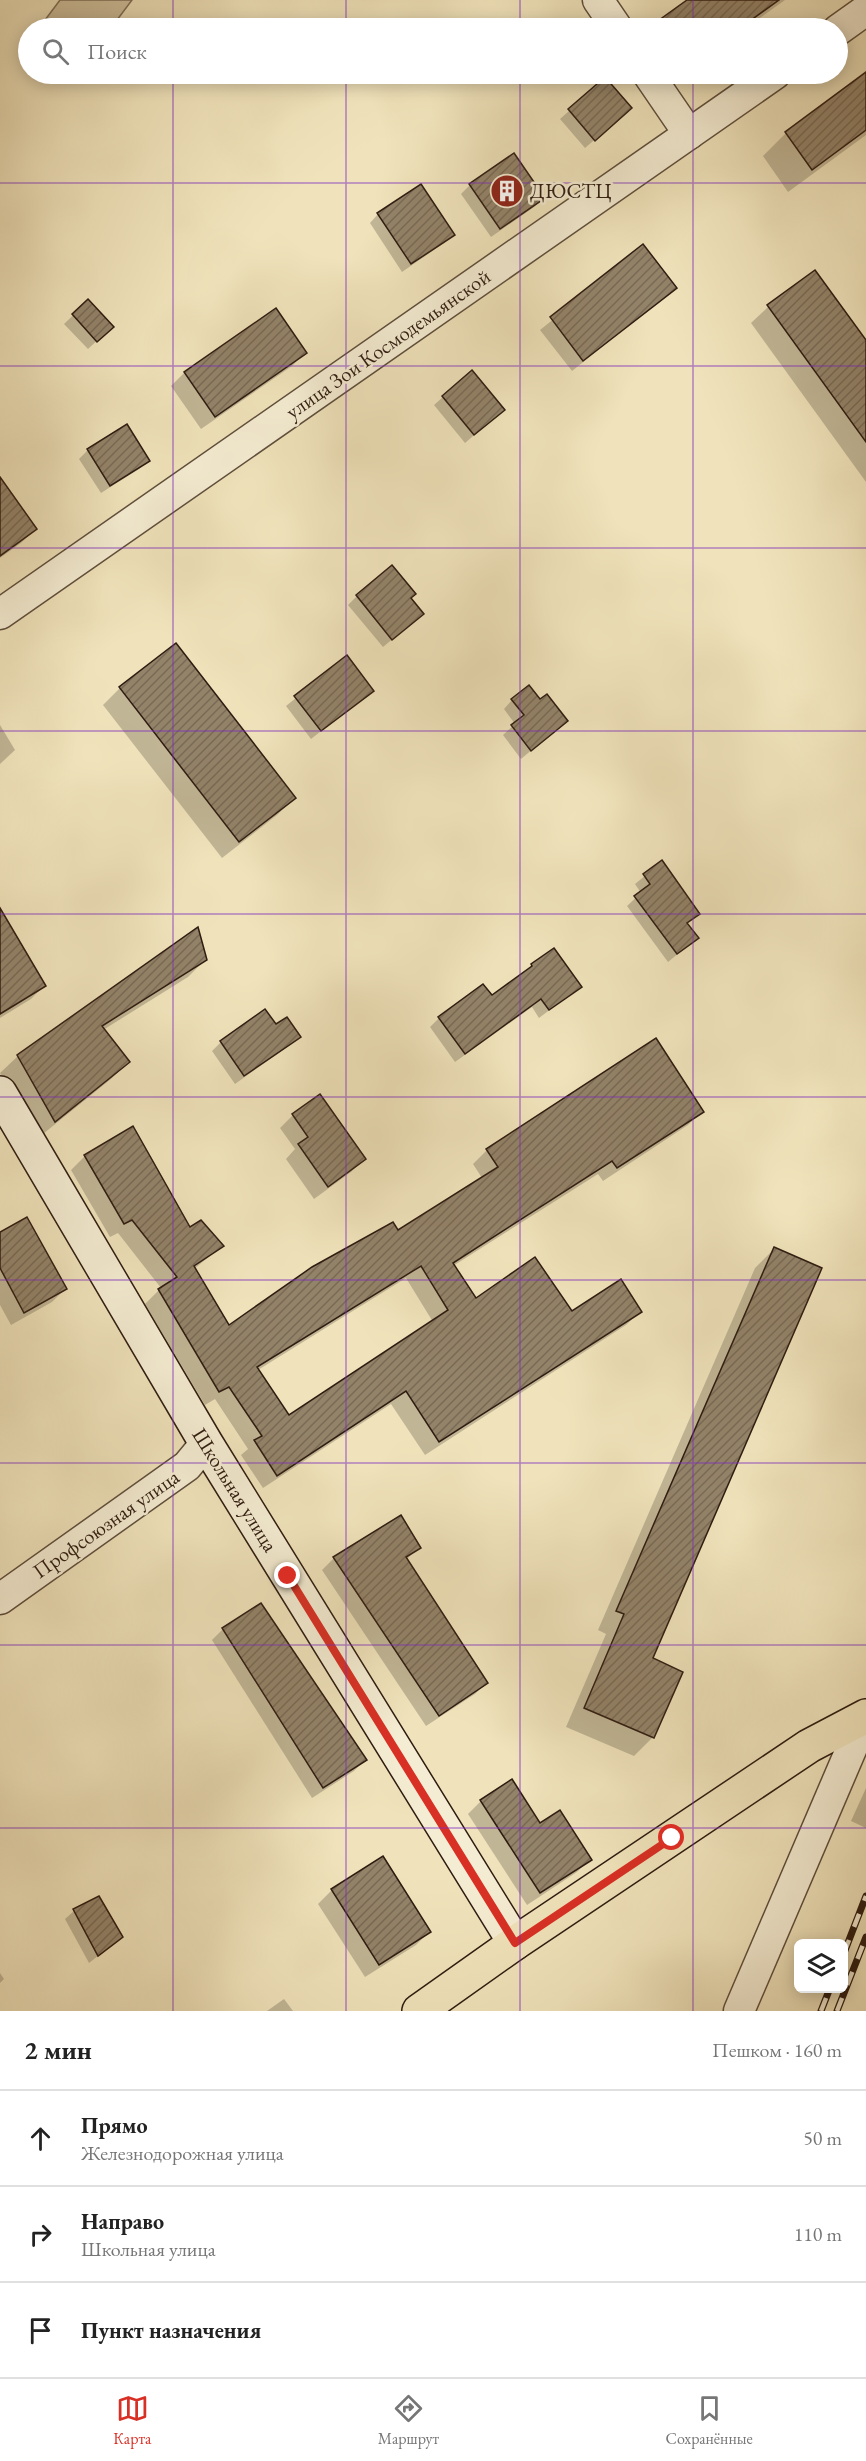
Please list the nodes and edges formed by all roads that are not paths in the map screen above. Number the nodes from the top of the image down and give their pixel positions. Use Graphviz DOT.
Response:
graph roads {
  1 [pos="598,0"];
  2 [pos="866,10"];
  3 [pos="610,18"];
  4 [pos="848,22"];
  5 [pos="655,84"];
  6 [pos="761,84"];
  7 [pos="688,134"];
  8 [pos="0,614"];
  9 [pos="0,1094"];
  10 [pos="206,1443"];
  11 [pos="0,1599"];
  12 [pos="865,1716"];
  13 [pos="515,1943"];
  14 [pos="419,2011"];
  15 [pos="739,2011"];
  1 -- 3 [label="street"];
  2 -- 4 [label="street"];
  5 -- 7 [label="street"];
  6 -- 7 [label="street, улица Зои Космодемьянской"];
  7 -- 8 [label="street, улица Зои Космодемьянской"];
  9 -- 10 [label="main road, Школьная улица"];
  10 -- 11 [label="street, Профсоюзная улица"];
  10 -- 13 [label="main road, Школьная улица"];
  12 -- 13 [label="main road"];
  12 -- 15 [label="street"];
  13 -- 14 [label="main road"];
}
